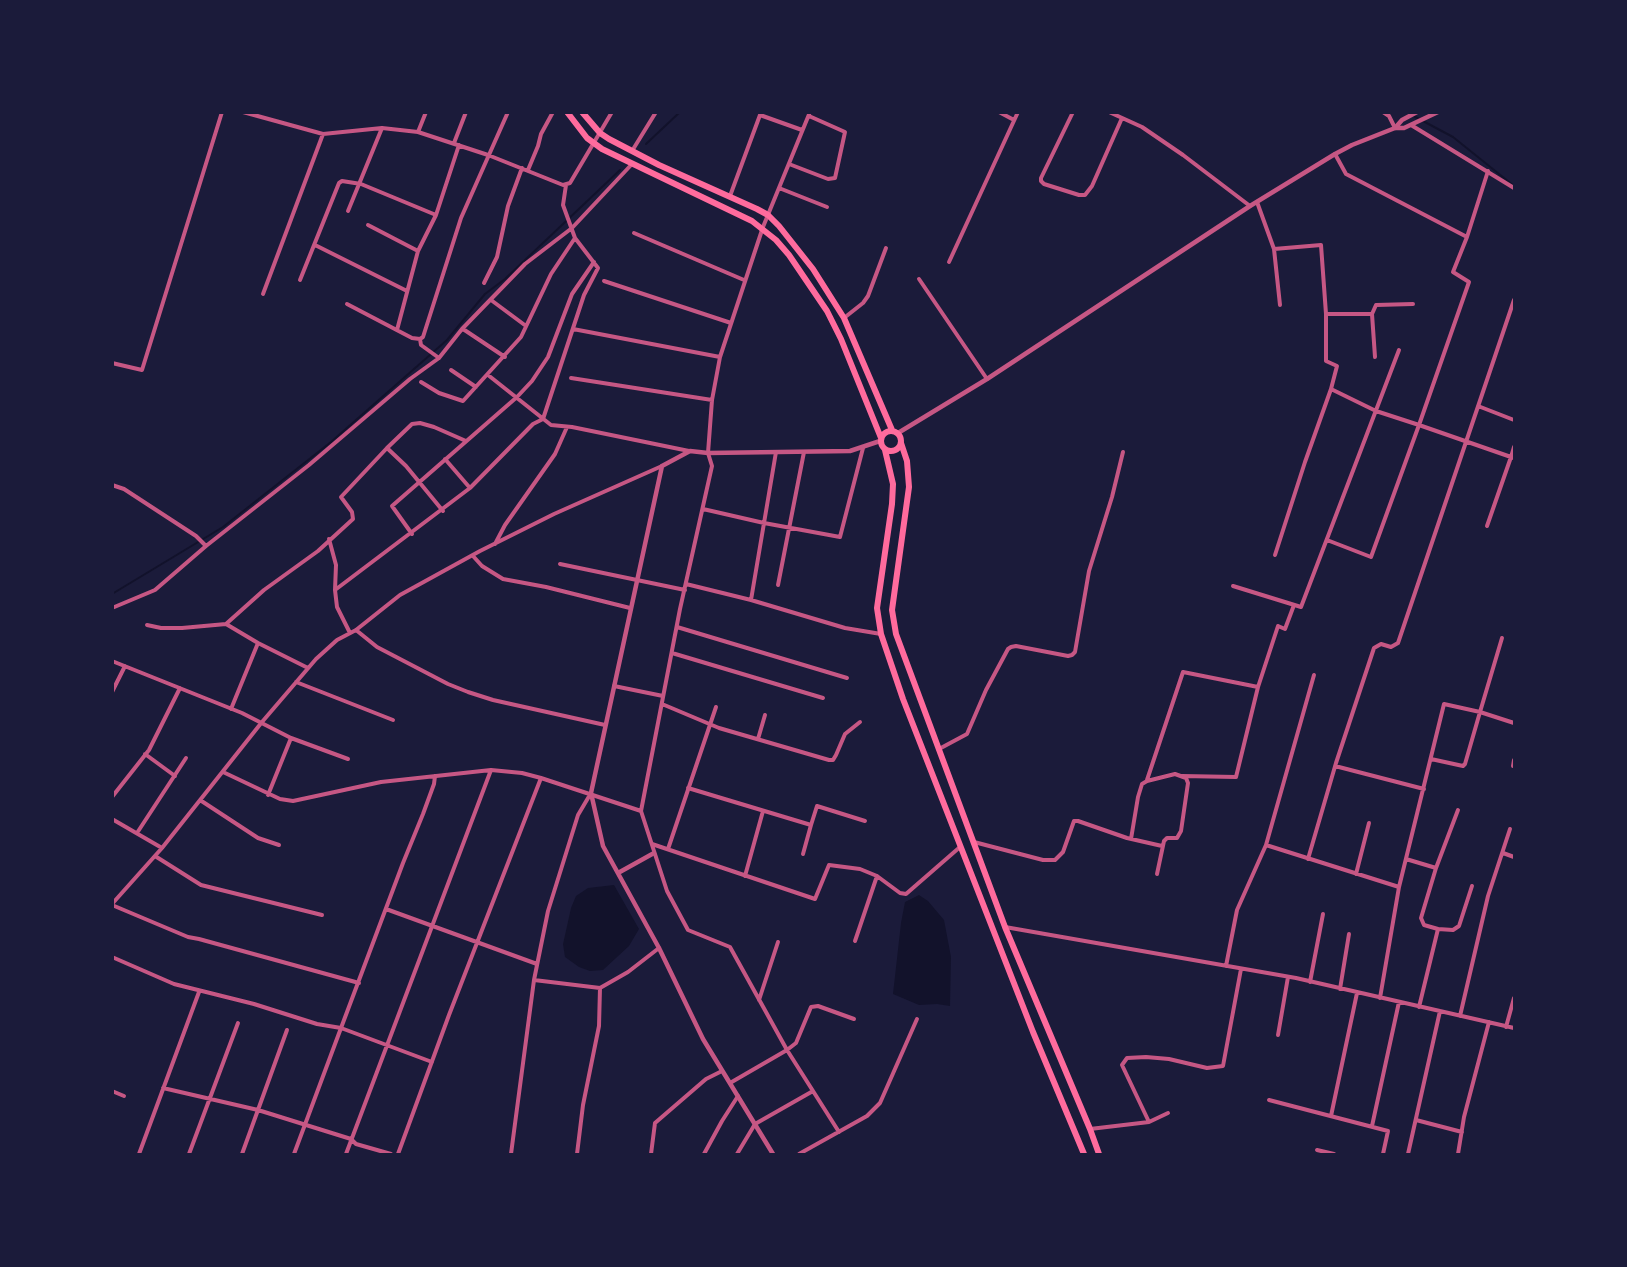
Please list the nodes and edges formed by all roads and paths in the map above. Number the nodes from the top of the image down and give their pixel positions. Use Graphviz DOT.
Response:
graph roads {
  1 [pos="222,112"];
  2 [pos="243,112"];
  3 [pos="426,112"];
  4 [pos="466,112"];
  5 [pos="508,112"];
  6 [pos="553,112"];
  7 [pos="567,112"];
  8 [pos="582,112"];
  9 [pos="612,112"];
  10 [pos="656,112"];
  11 [pos="755,112"];
  12 [pos="999,112"];
  13 [pos="1018,112"];
  14 [pos="1072,112"];
  15 [pos="1109,112"];
  16 [pos="1383,112"];
  17 [pos="1417,112"];
  18 [pos="1438,112"];
  19 [pos="809,114"];
  20 [pos="760,115"];
  21 [pos="1122,118"];
  22 [pos="1014,120"];
  23 [pos="1411,125"];
  24 [pos="382,128"];
  25 [pos="1395,128"];
  26 [pos="802,130"];
  27 [pos="418,132"];
  28 [pos="600,133"];
  29 [pos="323,134"];
  30 [pos="454,143"];
  31 [pos="594,144"];
  32 [pos="459,145"];
  33 [pos="631,151"];
  34 [pos="1335,154"];
  35 [pos="488,155"];
  36 [pos="632,164"];
  37 [pos="789,164"];
  38 [pos="522,168"];
  39 [pos="528,170"];
  40 [pos="1488,171"];
  41 [pos="361,184"];
  42 [pos="567,185"];
  43 [pos="779,188"];
  44 [pos="1515,188"];
  45 [pos="730,196"];
  46 [pos="1257,202"];
  47 [pos="1250,206"];
  48 [pos="827,207"];
  49 [pos="348,212"];
  50 [pos="436,215"];
  51 [pos="768,215"];
  52 [pos="368,225"];
  53 [pos="571,225"];
  54 [pos="763,227"];
  55 [pos="634,233"];
  56 [pos="1467,237"];
  57 [pos="575,238"];
  58 [pos="315,245"];
  59 [pos="886,248"];
  60 [pos="1274,249"];
  61 [pos="418,251"];
  62 [pos="594,262"];
  63 [pos="949,262"];
  64 [pos="919,279"];
  65 [pos="300,280"];
  66 [pos="744,280"];
  67 [pos="604,281"];
  68 [pos="484,283"];
  69 [pos="407,291"];
  70 [pos="263,294"];
  71 [pos="491,300"];
  72 [pos="1515,300"];
  73 [pos="347,304"];
  74 [pos="1413,304"];
  75 [pos="1280,305"];
  76 [pos="1326,314"];
  77 [pos="1372,314"];
  78 [pos="844,318"];
  79 [pos="731,323"];
  80 [pos="526,326"];
  81 [pos="462,329"];
  82 [pos="573,329"];
  83 [pos="397,330"];
  84 [pos="420,339"];
  85 [pos="1399,350"];
  86 [pos="505,357"];
  87 [pos="720,357"];
  88 [pos="1375,357"];
  89 [pos="439,358"];
  90 [pos="112,363"];
  91 [pos="451,370"];
  92 [pos="488,375"];
  93 [pos="571,378"];
  94 [pos="987,379"];
  95 [pos="421,382"];
  96 [pos="476,387"];
  97 [pos="1331,390"];
  98 [pos="517,397"];
  99 [pos="712,400"];
  100 [pos="1478,406"];
  101 [pos="1376,411"];
  102 [pos="543,418"];
  103 [pos="1515,420"];
  104 [pos="1419,425"];
  105 [pos="567,427"];
  106 [pos="895,432"];
  107 [pos="880,439"];
  108 [pos="466,441"];
  109 [pos="1466,441"];
  110 [pos="901,443"];
  111 [pos="1515,447"];
  112 [pos="387,448"];
  113 [pos="863,448"];
  114 [pos="885,450"];
  115 [pos="690,451"];
  116 [pos="776,452"];
  117 [pos="804,452"];
  118 [pos="1123,452"];
  119 [pos="708,453"];
  120 [pos="1513,457"];
  121 [pos="445,459"];
  122 [pos="662,466"];
  123 [pos="418,483"];
  124 [pos="112,485"];
  125 [pos="470,488"];
  126 [pos="703,509"];
  127 [pos="443,511"];
  128 [pos="764,523"];
  129 [pos="1486,526"];
  130 [pos="789,528"];
  131 [pos="412,534"];
  132 [pos="329,539"];
  133 [pos="1327,540"];
  134 [pos="494,544"];
  135 [pos="206,546"];
  136 [pos="1275,555"];
  137 [pos="473,556"];
  138 [pos="560,564"];
  139 [pos="637,579"];
  140 [pos="686,584"];
  141 [pos="778,585"];
  142 [pos="1233,586"];
  143 [pos="335,590"];
  144 [pos="685,590"];
  145 [pos="751,600"];
  146 [pos="1294,604"];
  147 [pos="112,608"];
  148 [pos="630,608"];
  149 [pos="226,624"];
  150 [pos="147,625"];
  151 [pos="677,627"];
  152 [pos="356,630"];
  153 [pos="350,633"];
  154 [pos="880,633"];
  155 [pos="1502,638"];
  156 [pos="258,643"];
  157 [pos="672,653"];
  158 [pos="112,661"];
  159 [pos="125,666"];
  160 [pos="308,668"];
  161 [pos="1314,675"];
  162 [pos="846,678"];
  163 [pos="296,682"];
  164 [pos="614,686"];
  165 [pos="1258,687"];
  166 [pos="180,688"];
  167 [pos="112,692"];
  168 [pos="663,696"];
  169 [pos="823,698"];
  170 [pos="662,704"];
  171 [pos="716,708"];
  172 [pos="231,709"];
  173 [pos="1480,712"];
  174 [pos="765,715"];
  175 [pos="393,720"];
  176 [pos="262,722"];
  177 [pos="860,722"];
  178 [pos="1515,723"];
  179 [pos="710,724"];
  180 [pos="605,725"];
  181 [pos="291,738"];
  182 [pos="759,739"];
  183 [pos="939,749"];
  184 [pos="145,754"];
  185 [pos="186,758"];
  186 [pos="348,759"];
  187 [pos="1431,759"];
  188 [pos="1515,760"];
  189 [pos="1335,766"];
  190 [pos="1513,766"];
  191 [pos="491,770"];
  192 [pos="223,772"];
  193 [pos="175,776"];
  194 [pos="435,776"];
  195 [pos="1182,776"];
  196 [pos="541,778"];
  197 [pos="1147,781"];
  198 [pos="688,788"];
  199 [pos="1424,789"];
  200 [pos="591,793"];
  201 [pos="113,795"];
  202 [pos="268,795"];
  203 [pos="200,800"];
  204 [pos="641,810"];
  205 [pos="1458,810"];
  206 [pos="763,811"];
  207 [pos="112,819"];
  208 [pos="865,821"];
  209 [pos="1369,823"];
  210 [pos="811,825"];
  211 [pos="1510,829"];
  212 [pos="137,834"];
  213 [pos="1131,839"];
  214 [pos="973,842"];
  215 [pos="651,844"];
  216 [pos="279,845"];
  217 [pos="1266,845"];
  218 [pos="1162,846"];
  219 [pos="960,847"];
  220 [pos="162,848"];
  221 [pos="668,849"];
  222 [pos="654,853"];
  223 [pos="802,854"];
  224 [pos="1503,854"];
  225 [pos="155,856"];
  226 [pos="1515,857"];
  227 [pos="1308,859"];
  228 [pos="1406,859"];
  229 [pos="1436,868"];
  230 [pos="618,873"];
  231 [pos="1157,874"];
  232 [pos="1356,874"];
  233 [pos="745,876"];
  234 [pos="877,876"];
  235 [pos="1472,886"];
  236 [pos="1399,887"];
  237 [pos="112,904"];
  238 [pos="386,909"];
  239 [pos="1323,914"];
  240 [pos="322,915"];
  241 [pos="432,926"];
  242 [pos="1005,927"];
  243 [pos="1438,929"];
  244 [pos="1349,934"];
  245 [pos="855,941"];
  246 [pos="778,942"];
  247 [pos="478,943"];
  248 [pos="659,948"];
  249 [pos="112,957"];
  250 [pos="537,964"];
  251 [pos="1226,966"];
  252 [pos="1241,969"];
  253 [pos="1288,977"];
  254 [pos="534,980"];
  255 [pos="1310,982"];
  256 [pos="359,983"];
  257 [pos="600,988"];
  258 [pos="1340,989"];
  259 [pos="199,992"];
  260 [pos="1357,993"];
  261 [pos="1380,998"];
  262 [pos="1515,998"];
  263 [pos="759,1001"];
  264 [pos="1399,1002"];
  265 [pos="1419,1007"];
  266 [pos="1440,1011"];
  267 [pos="1460,1016"];
  268 [pos="855,1018"];
  269 [pos="917,1018"];
  270 [pos="1489,1022"];
  271 [pos="238,1023"];
  272 [pos="1506,1027"];
  273 [pos="341,1028"];
  274 [pos="1515,1028"];
  275 [pos="287,1030"];
  276 [pos="1278,1035"];
  277 [pos="387,1046"];
  278 [pos="787,1050"];
  279 [pos="432,1062"];
  280 [pos="722,1071"];
  281 [pos="730,1083"];
  282 [pos="163,1088"];
  283 [pos="112,1091"];
  284 [pos="813,1091"];
  285 [pos="124,1096"];
  286 [pos="738,1096"];
  287 [pos="210,1098"];
  288 [pos="1269,1100"];
  289 [pos="258,1110"];
  290 [pos="1168,1113"];
  291 [pos="1331,1116"];
  292 [pos="1416,1120"];
  293 [pos="1149,1122"];
  294 [pos="304,1124"];
  295 [pos="755,1124"];
  296 [pos="1372,1126"];
  297 [pos="1090,1129"];
  298 [pos="839,1132"];
  299 [pos="1462,1132"];
  300 [pos="351,1139"];
  301 [pos="1317,1150"];
  302 [pos="139,1155"];
  303 [pos="189,1155"];
  304 [pos="242,1155"];
  305 [pos="294,1155"];
  306 [pos="346,1155"];
  307 [pos="391,1155"];
  308 [pos="398,1155"];
  309 [pos="511,1155"];
  310 [pos="578,1155"];
  311 [pos="651,1155"];
  312 [pos="704,1155"];
  313 [pos="737,1155"];
  314 [pos="773,1155"];
  315 [pos="799,1155"];
  316 [pos="1084,1155"];
  317 [pos="1099,1155"];
  318 [pos="1334,1155"];
  319 [pos="1383,1155"];
  320 [pos="1408,1155"];
  321 [pos="1458,1155"];
  1 -- 90 [label="street"];
  2 -- 29 [label="street"];
  3 -- 27 [label="street"];
  4 -- 30 [label="street"];
  5 -- 35 [label="street"];
  6 -- 39 [label="street"];
  7 -- 31 [label="highway"];
  8 -- 28 [label="highway"];
  9 -- 28 [label="street"];
  10 -- 33 [label="street"];
  11 -- 20 [label="street"];
  12 -- 22 [label="street"];
  13 -- 22 [label="street"];
  14 -- 21 [label="street"];
  15 -- 21 [label="street"];
  16 -- 25 [label="street"];
  17 -- 25 [label="street"];
  18 -- 23 [label="street"];
  19 -- 26 [label="street"];
  19 -- 37 [label="street"];
  20 -- 26 [label="street"];
  20 -- 45 [label="street"];
  21 -- 47 [label="street"];
  22 -- 63 [label="street"];
  23 -- 25 [label="street"];
  23 -- 40 [label="street"];
  24 -- 27 [label="street"];
  24 -- 29 [label="street"];
  24 -- 41 [label="street"];
  25 -- 34 [label="street"];
  26 -- 37 [label="street"];
  27 -- 30 [label="street"];
  28 -- 31 [label="street"];
  28 -- 33 [label="highway"];
  29 -- 70 [label="street"];
  30 -- 32 [label="street"];
  31 -- 36 [label="highway"];
  31 -- 42 [label="street"];
  32 -- 35 [label="street"];
  32 -- 50 [label="street"];
  33 -- 45 [label="highway"];
  34 -- 46 [label="street"];
  34 -- 56 [label="street"];
  35 -- 38 [label="street"];
  35 -- 84 [label="street"];
  36 -- 53 [label="street"];
  36 -- 54 [label="highway"];
  37 -- 43 [label="street"];
  38 -- 39 [label="street"];
  38 -- 68 [label="street"];
  39 -- 42 [label="street"];
  40 -- 44 [label="street"];
  40 -- 56 [label="street"];
  41 -- 49 [label="street"];
  41 -- 50 [label="street"];
  41 -- 58 [label="street"];
  42 -- 53 [label="street"];
  43 -- 48 [label="street"];
  43 -- 51 [label="street"];
  45 -- 51 [label="highway"];
  46 -- 47 [label="street"];
  46 -- 60 [label="street"];
  47 -- 94 [label="street"];
  50 -- 61 [label="street"];
  51 -- 54 [label="street"];
  51 -- 78 [label="highway"];
  52 -- 61 [label="street"];
  53 -- 57 [label="street"];
  53 -- 71 [label="street"];
  54 -- 66 [label="street"];
  54 -- 107 [label="highway"];
  55 -- 66 [label="street"];
  56 -- 104 [label="street"];
  57 -- 62 [label="street"];
  57 -- 80 [label="street"];
  58 -- 65 [label="street"];
  58 -- 69 [label="street"];
  59 -- 78 [label="street"];
  60 -- 75 [label="street"];
  60 -- 76 [label="street"];
  61 -- 69 [label="street"];
  62 -- 82 [label="street"];
  62 -- 98 [label="street"];
  64 -- 94 [label="street"];
  66 -- 79 [label="street"];
  67 -- 79 [label="street"];
  69 -- 83 [label="street"];
  71 -- 80 [label="street"];
  71 -- 81 [label="street"];
  72 -- 100 [label="street"];
  73 -- 83 [label="street"];
  74 -- 77 [label="street"];
  76 -- 77 [label="street"];
  76 -- 97 [label="street"];
  77 -- 88 [label="street"];
  78 -- 106 [label="highway"];
  79 -- 87 [label="street"];
  80 -- 86 [label="street"];
  81 -- 86 [label="street"];
  81 -- 89 [label="street"];
  82 -- 87 [label="street"];
  82 -- 102 [label="street"];
  83 -- 84 [label="street"];
  84 -- 89 [label="street"];
  85 -- 101 [label="street"];
  86 -- 92 [label="street"];
  87 -- 99 [label="street"];
  89 -- 135 [label="street"];
  91 -- 96 [label="street"];
  92 -- 96 [label="street"];
  92 -- 98 [label="street"];
  93 -- 99 [label="street"];
  94 -- 106 [label="street"];
  95 -- 96 [label="street"];
  97 -- 101 [label="street"];
  97 -- 136 [label="street"];
  98 -- 102 [label="street"];
  98 -- 108 [label="street"];
  99 -- 119 [label="street"];
  100 -- 103 [label="street"];
  100 -- 109 [label="street"];
  101 -- 104 [label="street"];
  101 -- 133 [label="street"];
  102 -- 105 [label="street"];
  102 -- 125 [label="street"];
  104 -- 109 [label="street"];
  104 -- 133 [label="street"];
  105 -- 115 [label="street"];
  105 -- 134 [label="street"];
  106 -- 107 [label="highway"];
  106 -- 110 [label="highway"];
  107 -- 113 [label="street"];
  107 -- 114 [label="highway"];
  108 -- 112 [label="street"];
  108 -- 121 [label="street"];
  109 -- 120 [label="street"];
  109 -- 189 [label="street"];
  110 -- 114 [label="highway"];
  110 -- 183 [label="highway"];
  111 -- 120 [label="street"];
  112 -- 123 [label="street"];
  112 -- 132 [label="street"];
  113 -- 117 [label="street"];
  113 -- 130 [label="street"];
  114 -- 154 [label="highway"];
  115 -- 119 [label="street"];
  115 -- 122 [label="street"];
  116 -- 117 [label="street"];
  116 -- 119 [label="street"];
  116 -- 128 [label="street"];
  117 -- 130 [label="street"];
  118 -- 183 [label="street"];
  119 -- 126 [label="street"];
  120 -- 129 [label="street"];
  121 -- 123 [label="street"];
  121 -- 125 [label="street"];
  122 -- 134 [label="street"];
  122 -- 139 [label="street"];
  123 -- 127 [label="street"];
  123 -- 131 [label="street"];
  124 -- 135 [label="street"];
  125 -- 127 [label="street"];
  126 -- 128 [label="street"];
  126 -- 140 [label="street"];
  127 -- 131 [label="street"];
  128 -- 130 [label="street"];
  128 -- 145 [label="street"];
  130 -- 141 [label="street"];
  131 -- 143 [label="street"];
  132 -- 143 [label="street"];
  132 -- 149 [label="street"];
  133 -- 146 [label="street"];
  134 -- 137 [label="street"];
  135 -- 147 [label="street"];
  137 -- 148 [label="street"];
  137 -- 152 [label="street"];
  138 -- 139 [label="street"];
  139 -- 144 [label="street"];
  139 -- 148 [label="street"];
  140 -- 144 [label="street"];
  140 -- 145 [label="street"];
  142 -- 146 [label="street"];
  143 -- 153 [label="street"];
  144 -- 151 [label="street"];
  145 -- 154 [label="street"];
  146 -- 165 [label="street"];
  148 -- 164 [label="street"];
  149 -- 150 [label="street"];
  149 -- 156 [label="street"];
  151 -- 157 [label="street"];
  151 -- 162 [label="street"];
  152 -- 153 [label="street"];
  152 -- 180 [label="street"];
  153 -- 160 [label="street"];
  154 -- 219 [label="highway"];
  155 -- 173 [label="street"];
  156 -- 160 [label="street"];
  156 -- 172 [label="street"];
  157 -- 168 [label="street"];
  157 -- 169 [label="street"];
  158 -- 159 [label="street"];
  159 -- 166 [label="street"];
  159 -- 167 [label="street"];
  160 -- 163 [label="street"];
  161 -- 217 [label="street"];
  163 -- 175 [label="street"];
  163 -- 176 [label="street"];
  164 -- 168 [label="street"];
  164 -- 180 [label="street"];
  165 -- 195 [label="street"];
  165 -- 197 [label="street"];
  166 -- 172 [label="street"];
  166 -- 184 [label="street"];
  168 -- 170 [label="street"];
  170 -- 179 [label="street"];
  170 -- 204 [label="street"];
  171 -- 179 [label="street"];
  172 -- 176 [label="street"];
  173 -- 178 [label="street"];
  173 -- 187 [label="street"];
  173 -- 187 [label="street"];
  174 -- 182 [label="street"];
  176 -- 181 [label="street"];
  176 -- 192 [label="street"];
  177 -- 182 [label="street"];
  179 -- 182 [label="street"];
  179 -- 198 [label="street"];
  180 -- 200 [label="street"];
  181 -- 186 [label="street"];
  181 -- 202 [label="street"];
  183 -- 214 [label="highway"];
  184 -- 193 [label="street"];
  184 -- 201 [label="street"];
  185 -- 193 [label="street"];
  187 -- 199 [label="street"];
  188 -- 190 [label="street"];
  189 -- 199 [label="street"];
  189 -- 227 [label="street"];
  191 -- 194 [label="street"];
  191 -- 196 [label="street"];
  191 -- 241 [label="street"];
  192 -- 202 [label="street"];
  192 -- 203 [label="street"];
  193 -- 212 [label="street"];
  194 -- 202 [label="street"];
  194 -- 238 [label="street"];
  195 -- 197 [label="street"];
  195 -- 218 [label="street"];
  196 -- 200 [label="street"];
  196 -- 247 [label="street"];
  197 -- 213 [label="street"];
  198 -- 206 [label="street"];
  198 -- 221 [label="street"];
  199 -- 228 [label="street"];
  200 -- 204 [label="street"];
  200 -- 230 [label="street"];
  200 -- 250 [label="street"];
  203 -- 216 [label="street"];
  203 -- 220 [label="street"];
  204 -- 215 [label="street"];
  205 -- 229 [label="street"];
  206 -- 210 [label="street"];
  206 -- 233 [label="street"];
  207 -- 212 [label="street"];
  208 -- 210 [label="street"];
  209 -- 232 [label="street"];
  210 -- 223 [label="street"];
  211 -- 224 [label="street"];
  212 -- 220 [label="street"];
  213 -- 214 [label="street"];
  213 -- 218 [label="street"];
  214 -- 242 [label="highway"];
  215 -- 221 [label="street"];
  215 -- 222 [label="street"];
  217 -- 227 [label="street"];
  217 -- 251 [label="street"];
  218 -- 231 [label="street"];
  219 -- 234 [label="street"];
  219 -- 316 [label="highway"];
  220 -- 225 [label="street"];
  221 -- 233 [label="street"];
  222 -- 230 [label="street"];
  222 -- 263 [label="street"];
  224 -- 226 [label="street"];
  224 -- 267 [label="street"];
  225 -- 237 [label="street"];
  225 -- 240 [label="street"];
  227 -- 232 [label="street"];
  228 -- 229 [label="street"];
  228 -- 236 [label="street"];
  229 -- 243 [label="street"];
  230 -- 248 [label="street"];
  232 -- 236 [label="street"];
  233 -- 234 [label="street"];
  234 -- 245 [label="street"];
  235 -- 243 [label="street"];
  236 -- 261 [label="street"];
  237 -- 256 [label="street"];
  238 -- 241 [label="street"];
  238 -- 256 [label="street"];
  239 -- 255 [label="street"];
  241 -- 247 [label="street"];
  241 -- 277 [label="street"];
  242 -- 251 [label="street"];
  242 -- 297 [label="highway"];
  243 -- 265 [label="street"];
  244 -- 258 [label="street"];
  246 -- 263 [label="street"];
  247 -- 250 [label="street"];
  247 -- 279 [label="street"];
  248 -- 257 [label="street"];
  248 -- 280 [label="street"];
  249 -- 259 [label="street"];
  250 -- 254 [label="street"];
  251 -- 252 [label="street"];
  252 -- 253 [label="street"];
  252 -- 293 [label="street"];
  253 -- 255 [label="street"];
  253 -- 276 [label="street"];
  254 -- 257 [label="street"];
  254 -- 309 [label="street"];
  255 -- 258 [label="street"];
  256 -- 273 [label="street"];
  257 -- 310 [label="street"];
  258 -- 260 [label="street"];
  259 -- 273 [label="street"];
  259 -- 282 [label="street"];
  260 -- 261 [label="street"];
  260 -- 291 [label="street"];
  261 -- 264 [label="street"];
  262 -- 272 [label="street"];
  263 -- 278 [label="street"];
  264 -- 265 [label="street"];
  264 -- 296 [label="street"];
  265 -- 266 [label="street"];
  266 -- 267 [label="street"];
  266 -- 292 [label="street"];
  267 -- 270 [label="street"];
  268 -- 278 [label="street"];
  269 -- 298 [label="street"];
  270 -- 272 [label="street"];
  270 -- 299 [label="street"];
  271 -- 287 [label="street"];
  272 -- 274 [label="street"];
  273 -- 277 [label="street"];
  273 -- 294 [label="street"];
  275 -- 289 [label="street"];
  277 -- 279 [label="street"];
  277 -- 300 [label="street"];
  278 -- 281 [label="street"];
  278 -- 284 [label="street"];
  279 -- 308 [label="street"];
  280 -- 281 [label="street"];
  280 -- 311 [label="street"];
  281 -- 286 [label="street"];
  282 -- 287 [label="street"];
  282 -- 302 [label="street"];
  283 -- 285 [label="street"];
  284 -- 295 [label="street"];
  284 -- 298 [label="street"];
  286 -- 295 [label="street"];
  286 -- 312 [label="street"];
  287 -- 289 [label="street"];
  287 -- 303 [label="street"];
  288 -- 291 [label="street"];
  289 -- 294 [label="street"];
  289 -- 304 [label="street"];
  290 -- 293 [label="street"];
  291 -- 296 [label="street"];
  292 -- 299 [label="street"];
  292 -- 320 [label="street"];
  293 -- 297 [label="street"];
  294 -- 300 [label="street"];
  294 -- 305 [label="street"];
  295 -- 313 [label="street"];
  295 -- 314 [label="street"];
  296 -- 319 [label="street"];
  297 -- 317 [label="highway"];
  298 -- 315 [label="street"];
  299 -- 321 [label="street"];
  300 -- 306 [label="street"];
  300 -- 307 [label="street"];
  301 -- 318 [label="street"];
}
